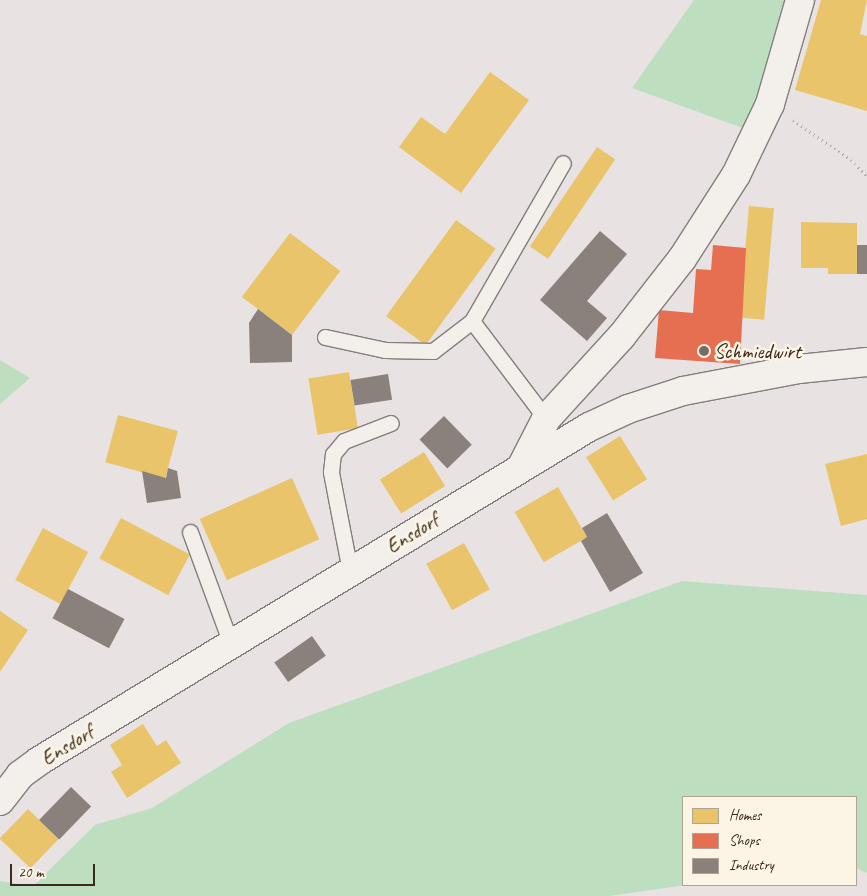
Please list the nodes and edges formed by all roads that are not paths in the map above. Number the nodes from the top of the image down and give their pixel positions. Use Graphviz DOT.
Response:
graph roads {
  1 [pos="800,0"];
  2 [pos="563,163"];
  3 [pos="472,321"];
  4 [pos="325,337"];
  5 [pos="867,362"];
  6 [pos="546,419"];
  7 [pos="391,423"];
  8 [pos="523,464"];
  9 [pos="190,532"];
  10 [pos="350,572"];
  11 [pos="231,644"];
  12 [pos="0,800"];
  1 -- 6 [label="street"];
  2 -- 3 [label="lane"];
  3 -- 4 [label="lane"];
  3 -- 6 [label="lane"];
  5 -- 8 [label="street, Ensdorf"];
  6 -- 8 [label="street"];
  7 -- 10 [label="lane"];
  8 -- 10 [label="street, Ensdorf"];
  9 -- 11 [label="lane"];
  10 -- 11 [label="street, Ensdorf"];
  11 -- 12 [label="street, Ensdorf"];
}
